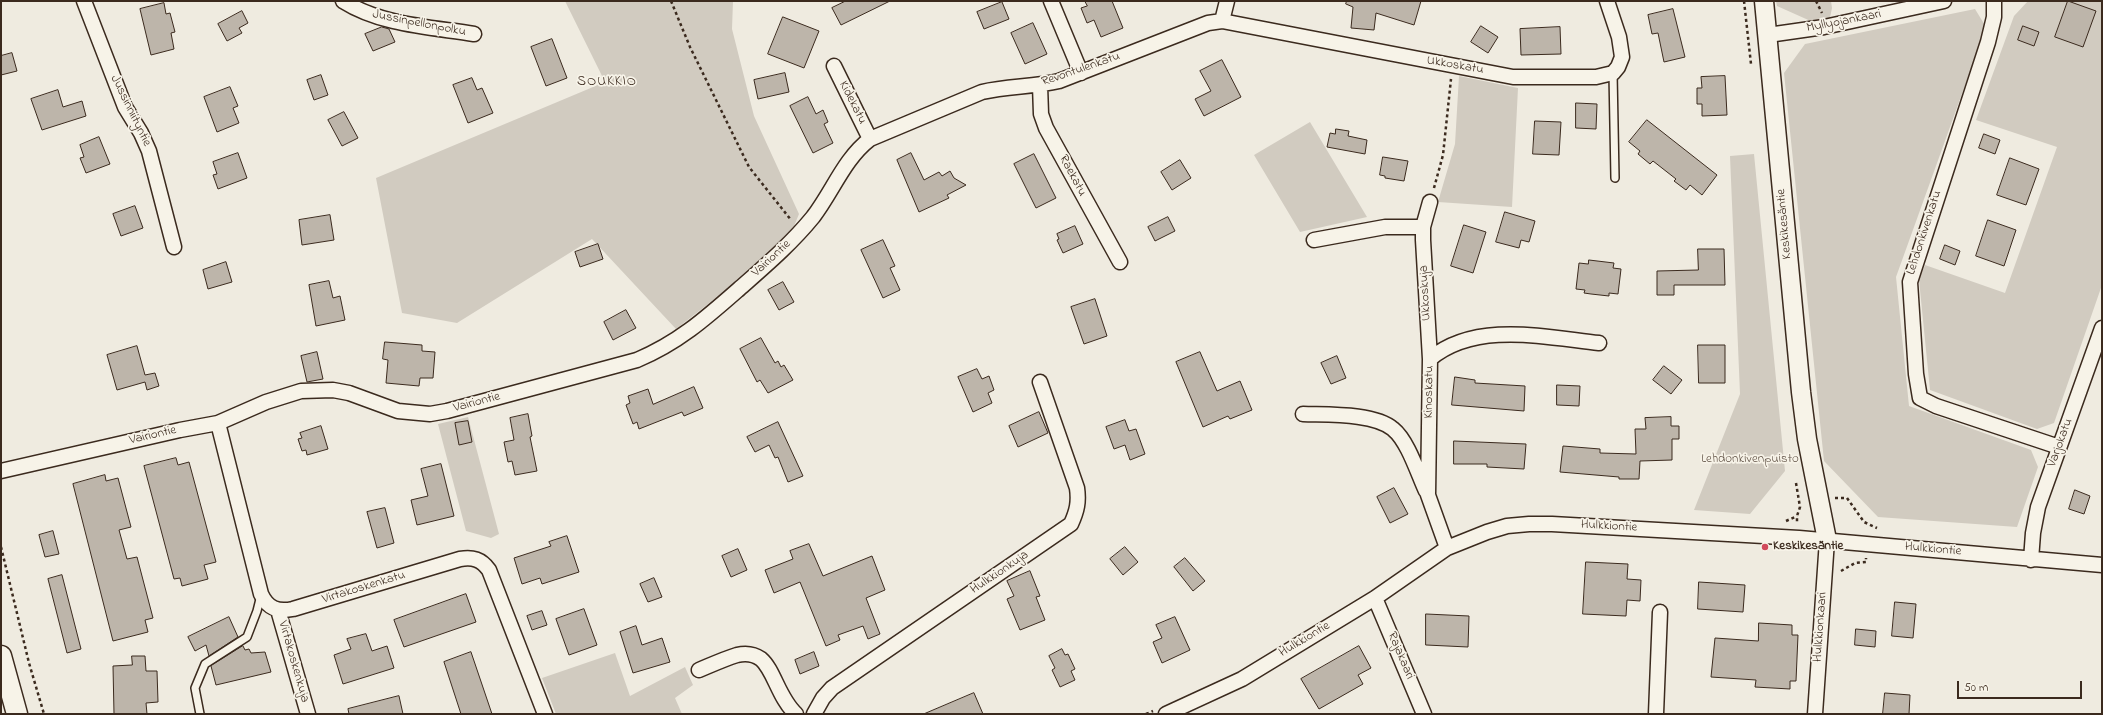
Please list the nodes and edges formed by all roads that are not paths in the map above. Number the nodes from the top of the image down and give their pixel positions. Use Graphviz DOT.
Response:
graph roads {
  1 [pos="84,1"];
  2 [pos="343,1"];
  3 [pos="1051,1"];
  4 [pos="1227,1"];
  5 [pos="1607,1"];
  6 [pos="1764,1"];
  7 [pos="1944,1"];
  8 [pos="1994,1"];
  9 [pos="1222,21"];
  10 [pos="474,34"];
  11 [pos="1768,35"];
  12 [pos="834,66"];
  13 [pos="1081,73"];
  14 [pos="1613,73"];
  15 [pos="1040,86"];
  16 [pos="870,139"];
  17 [pos="1615,178"];
  18 [pos="1430,202"];
  19 [pos="1423,227"];
  20 [pos="1314,240"];
  21 [pos="174,247"];
  22 [pos="1120,262"];
  23 [pos="2102,328"];
  24 [pos="1599,343"];
  25 [pos="1430,359"];
  26 [pos="1040,382"];
  27 [pos="1303,414"];
  28 [pos="218,423"];
  29 [pos="2059,447"];
  30 [pos="1,471"];
  31 [pos="1428,495"];
  32 [pos="1827,540"];
  33 [pos="1447,548"];
  34 [pos="2031,560"];
  35 [pos="2102,565"];
  36 [pos="260,594"];
  37 [pos="1375,598"];
  38 [pos="278,610"];
  39 [pos="1660,612"];
  40 [pos="1,656"];
  41 [pos="699,670"];
  42 [pos="17,714"];
  43 [pos="200,714"];
  44 [pos="308,714"];
  45 [pos="545,714"];
  46 [pos="796,714"];
  47 [pos="814,714"];
  48 [pos="1166,714"];
  49 [pos="1424,714"];
  50 [pos="1656,714"];
  51 [pos="1815,714"];
  1 -- 21 [label="street, Jussinniityntie"];
  2 -- 10 [label="street, Jussinpellonpolku"];
  3 -- 13 [label="street"];
  4 -- 9 [label="street"];
  5 -- 14 [label="street"];
  6 -- 11 [label="street, Keskikesäntie"];
  7 -- 11 [label="street, Myllyojankaari"];
  8 -- 29 [label="street, Lehdonkivenkatu"];
  9 -- 13 [label="street, Revontulenkatu"];
  9 -- 14 [label="street, Ukkoskatu"];
  11 -- 32 [label="street, Keskikesäntie"];
  12 -- 16 [label="street, Kidekatu"];
  13 -- 15 [label="street, Revontulenkatu"];
  14 -- 17 [label="lane"];
  15 -- 16 [label="street, Revontulenkatu"];
  15 -- 22 [label="street, Raekatu"];
  16 -- 28 [label="street, Vairiontie"];
  18 -- 19 [label="street, Ukkoskuja"];
  19 -- 20 [label="street"];
  19 -- 25 [label="street, Ukkoskuja"];
  23 -- 29 [label="street, Varjokatu"];
  24 -- 25 [label="street, Kinoskatu"];
  25 -- 31 [label="street, Kinoskatu"];
  26 -- 47 [label="street, Hulkkionkuja"];
  27 -- 31 [label="street"];
  28 -- 30 [label="street, Vairiontie"];
  28 -- 36 [label="street"];
  29 -- 34 [label="street, Varjokatu"];
  31 -- 33 [label="street, Kinoskatu"];
  32 -- 33 [label="street, Hulkkiontie"];
  32 -- 34 [label="street, Hulkkiontie"];
  32 -- 51 [label="street, Hulkkionkaari"];
  33 -- 37 [label="street, Hulkkiontie"];
  34 -- 35 [label="street, Hulkkiontie"];
  36 -- 38 [label="street"];
  36 -- 43 [label="lane"];
  37 -- 48 [label="street, Hulkkiontie"];
  37 -- 49 [label="street, Rajakaari"];
  38 -- 44 [label="street, Virtakoskenkuja"];
  38 -- 45 [label="street, Virtakoskenkatu"];
  39 -- 50 [label="street"];
  40 -- 42 [label="main road"];
  41 -- 46 [label="street"];
}
